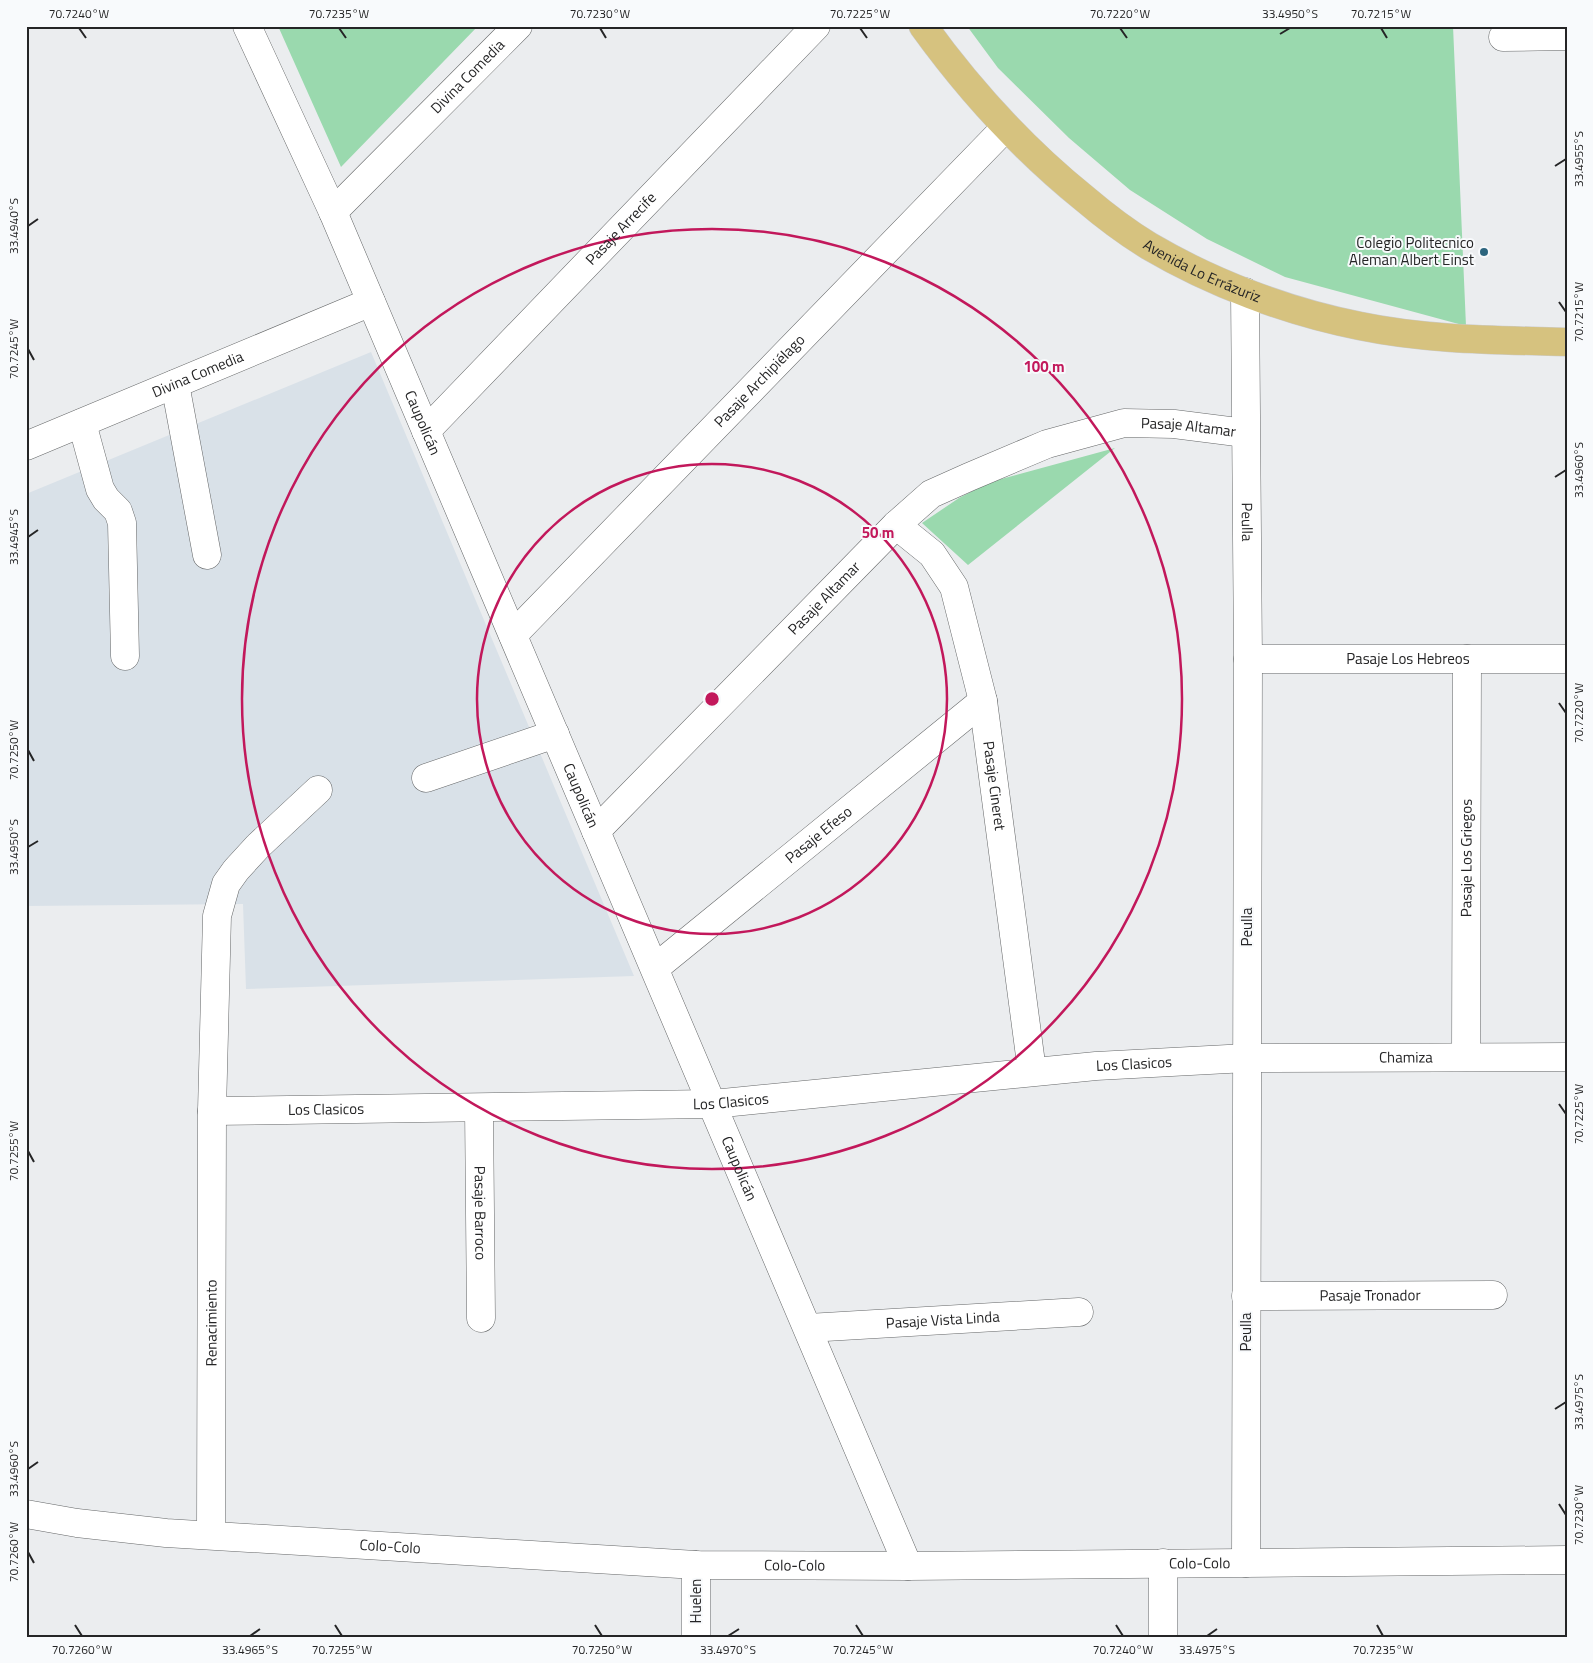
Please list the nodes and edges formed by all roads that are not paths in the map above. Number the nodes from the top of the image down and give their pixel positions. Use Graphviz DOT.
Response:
graph roads {
  1 [pos="247,26"];
  2 [pos="518,26"];
  3 [pos="816,26"];
  4 [pos="923,26"];
  5 [pos="1567,36"];
  6 [pos="1503,37"];
  7 [pos="1006,127"];
  8 [pos="333,212"];
  9 [pos="1245,292"];
  10 [pos="371,302"];
  11 [pos="1567,342"];
  12 [pos="175,384"];
  13 [pos="82,423"];
  14 [pos="426,431"];
  15 [pos="1245,433"];
  16 [pos="26,446"];
  17 [pos="896,525"];
  18 [pos="208,555"];
  19 [pos="513,635"];
  20 [pos="125,656"];
  21 [pos="1248,659"];
  22 [pos="1467,659"];
  23 [pos="1567,659"];
  24 [pos="983,701"];
  25 [pos="555,734"];
  26 [pos="426,778"];
  27 [pos="318,790"];
  28 [pos="596,831"];
  29 [pos="655,968"];
  30 [pos="1466,1057"];
  31 [pos="1567,1057"];
  32 [pos="1247,1058"];
  33 [pos="1032,1071"];
  34 [pos="713,1104"];
  35 [pos="479,1108"];
  36 [pos="212,1110"];
  37 [pos="1493,1295"];
  38 [pos="1246,1296"];
  39 [pos="1079,1312"];
  40 [pos="481,1318"];
  41 [pos="808,1328"];
  42 [pos="26,1514"];
  43 [pos="211,1535"];
  44 [pos="1567,1560"];
  45 [pos="1163,1563"];
  46 [pos="1246,1563"];
  47 [pos="696,1565"];
  48 [pos="908,1566"];
  49 [pos="696,1637"];
  50 [pos="1163,1637"];
  1 -- 8 [label="street, Caupolicán"];
  2 -- 8 [label="street, Divina Comedia"];
  3 -- 14 [label="street, Pasaje Arrecife"];
  4 -- 7 [label="main road, Avenida Lo Errázuriz"];
  5 -- 6 [label="street"];
  7 -- 9 [label="main road, Avenida Lo Errázuriz"];
  7 -- 19 [label="street, Pasaje Archipiélago"];
  8 -- 10 [label="street, Caupolicán"];
  9 -- 11 [label="main road, Avenida Lo Errázuriz"];
  9 -- 15 [label="street, Peulla"];
  10 -- 12 [label="street, Divina Comedia"];
  10 -- 14 [label="street, Caupolicán"];
  12 -- 13 [label="street, Divina Comedia"];
  12 -- 18 [label="street"];
  13 -- 16 [label="street, Divina Comedia"];
  13 -- 20 [label="street"];
  14 -- 19 [label="street, Caupolicán"];
  15 -- 17 [label="street, Pasaje Altamar"];
  15 -- 21 [label="street, Peulla"];
  17 -- 24 [label="street, Pasaje Cineret"];
  17 -- 28 [label="street, Pasaje Altamar"];
  19 -- 25 [label="street, Caupolicán"];
  21 -- 22 [label="street, Pasaje Los Hebreos"];
  21 -- 32 [label="street, Peulla"];
  22 -- 23 [label="street, Pasaje Los Hebreos"];
  22 -- 30 [label="street, Pasaje Los Griegos"];
  24 -- 29 [label="street, Pasaje Efeso"];
  24 -- 33 [label="street, Pasaje Cineret"];
  25 -- 26 [label="street"];
  25 -- 28 [label="street, Caupolicán"];
  27 -- 36 [label="street, Renacimiento"];
  28 -- 29 [label="street, Caupolicán"];
  29 -- 34 [label="street, Caupolicán"];
  30 -- 31 [label="street, Chamiza"];
  30 -- 32 [label="street, Chamiza"];
  32 -- 33 [label="street, Los Clasicos"];
  32 -- 38 [label="street, Peulla"];
  33 -- 34 [label="street, Los Clasicos"];
  34 -- 35 [label="street, Los Clasicos"];
  34 -- 41 [label="street, Caupolicán"];
  35 -- 36 [label="street, Los Clasicos"];
  35 -- 40 [label="street, Pasaje Barroco"];
  36 -- 43 [label="street, Renacimiento"];
  37 -- 38 [label="street, Pasaje Tronador"];
  38 -- 46 [label="street, Peulla"];
  39 -- 41 [label="street, Pasaje Vista Linda"];
  41 -- 48 [label="street, Caupolicán"];
  42 -- 43 [label="street, Colo-Colo"];
  43 -- 47 [label="street, Colo-Colo"];
  44 -- 46 [label="street, Colo-Colo"];
  45 -- 46 [label="street, Colo-Colo"];
  45 -- 48 [label="street, Colo-Colo"];
  45 -- 50 [label="street"];
  47 -- 48 [label="street, Colo-Colo"];
  47 -- 49 [label="street, Huelen"];
}
